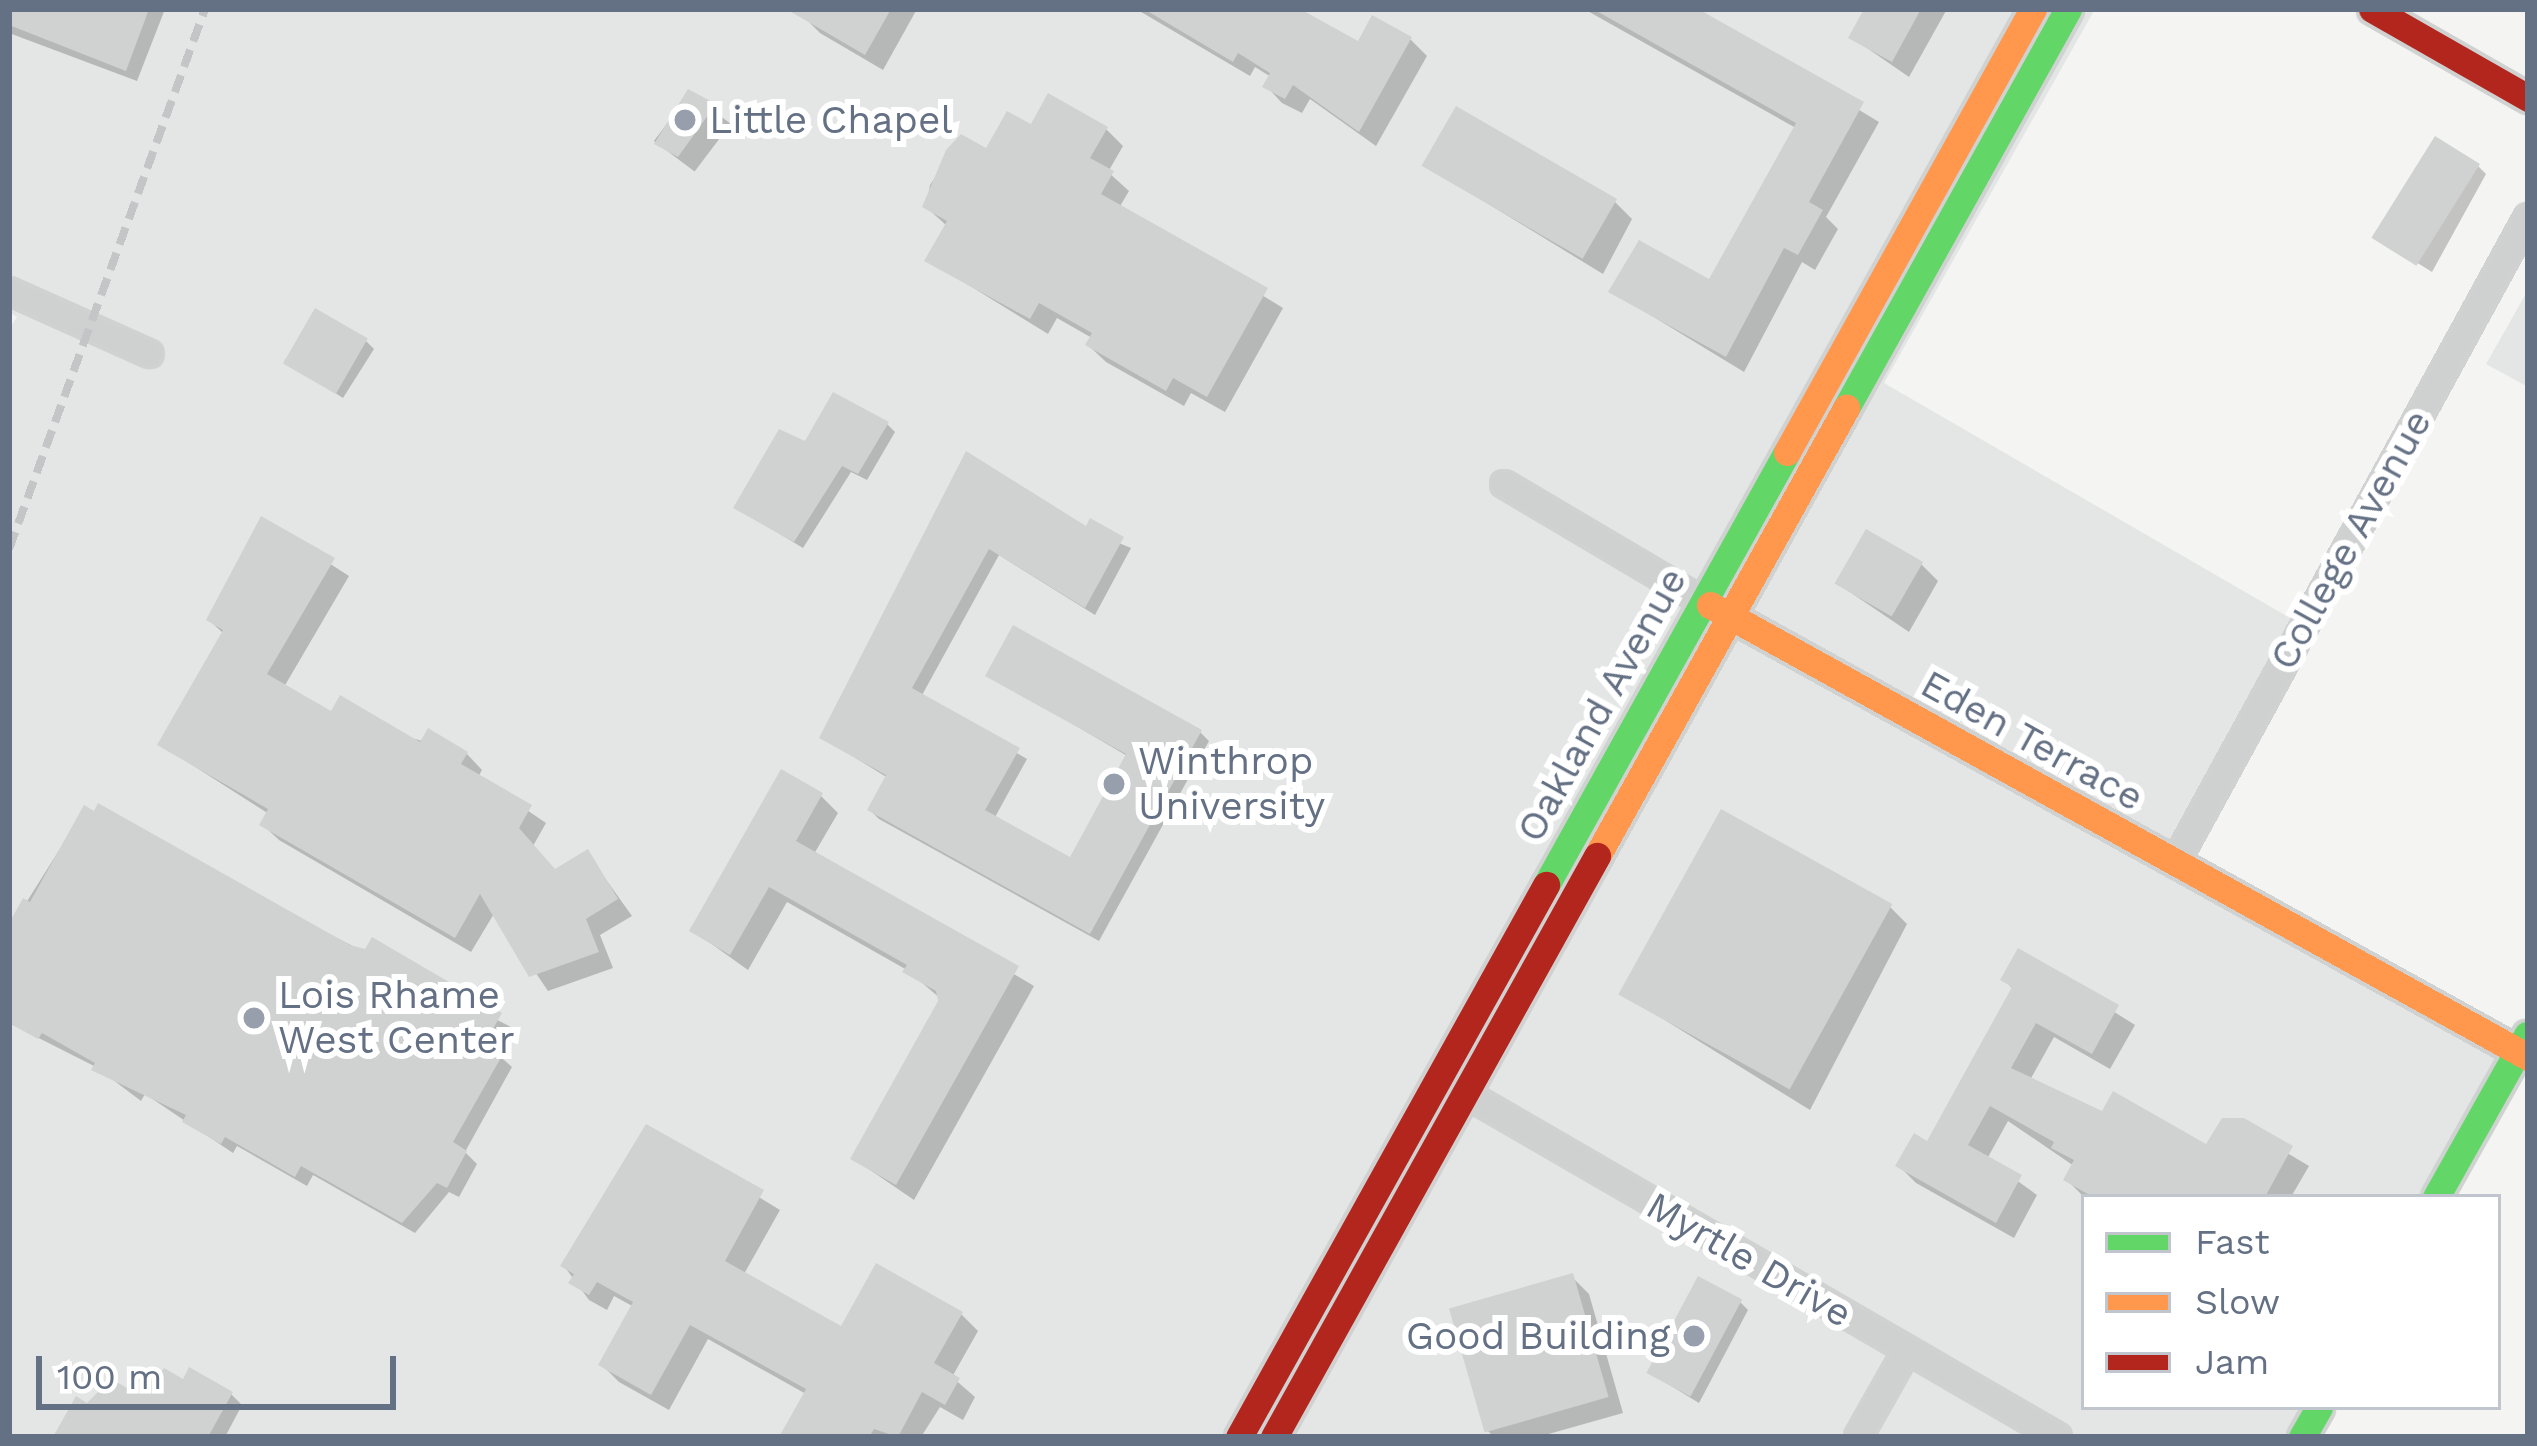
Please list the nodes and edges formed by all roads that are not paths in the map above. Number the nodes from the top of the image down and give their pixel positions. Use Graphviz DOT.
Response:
graph roads {
  1 [pos="2033,9"];
  2 [pos="2068,9"];
  3 [pos="2372,9"];
  4 [pos="2528,98"];
  5 [pos="2528,217"];
  6 [pos="9,291"];
  7 [pos="150,354"];
  8 [pos="1504,484"];
  9 [pos="1702,601"];
  10 [pos="1730,616"];
  11 [pos="2175,863"];
  12 [pos="2525,1047"];
  13 [pos="1442,1079"];
  14 [pos="1467,1096"];
  15 [pos="2439,1194"];
  16 [pos="1906,1352"];
  17 [pos="2317,1410"];
  18 [pos="1239,1437"];
  19 [pos="1274,1437"];
  20 [pos="1858,1437"];
  21 [pos="2058,1437"];
  22 [pos="2302,1437"];
  1 -- 9 [label="main road, Oakland Avenue"];
  2 -- 10 [label="main road, Oakland Avenue"];
  3 -- 4 [label="main road"];
  5 -- 11 [label="street, College Avenue"];
  6 -- 7 [label="street"];
  8 -- 9 [label="street, Eden Terrace"];
  9 -- 10 [label="main road, Eden Terrace"];
  9 -- 13 [label="main road, Oakland Avenue"];
  10 -- 11 [label="main road, Eden Terrace"];
  10 -- 14 [label="main road, Oakland Avenue"];
  11 -- 12 [label="main road, Eden Terrace"];
  12 -- 15 [label="main road"];
  13 -- 14 [label="street, Myrtle Drive"];
  13 -- 18 [label="main road, Oakland Avenue"];
  14 -- 16 [label="street, Myrtle Drive"];
  14 -- 19 [label="main road, Oakland Avenue"];
  16 -- 20 [label="street"];
  16 -- 21 [label="street, Myrtle Drive"];
  17 -- 22 [label="main road"];
}
